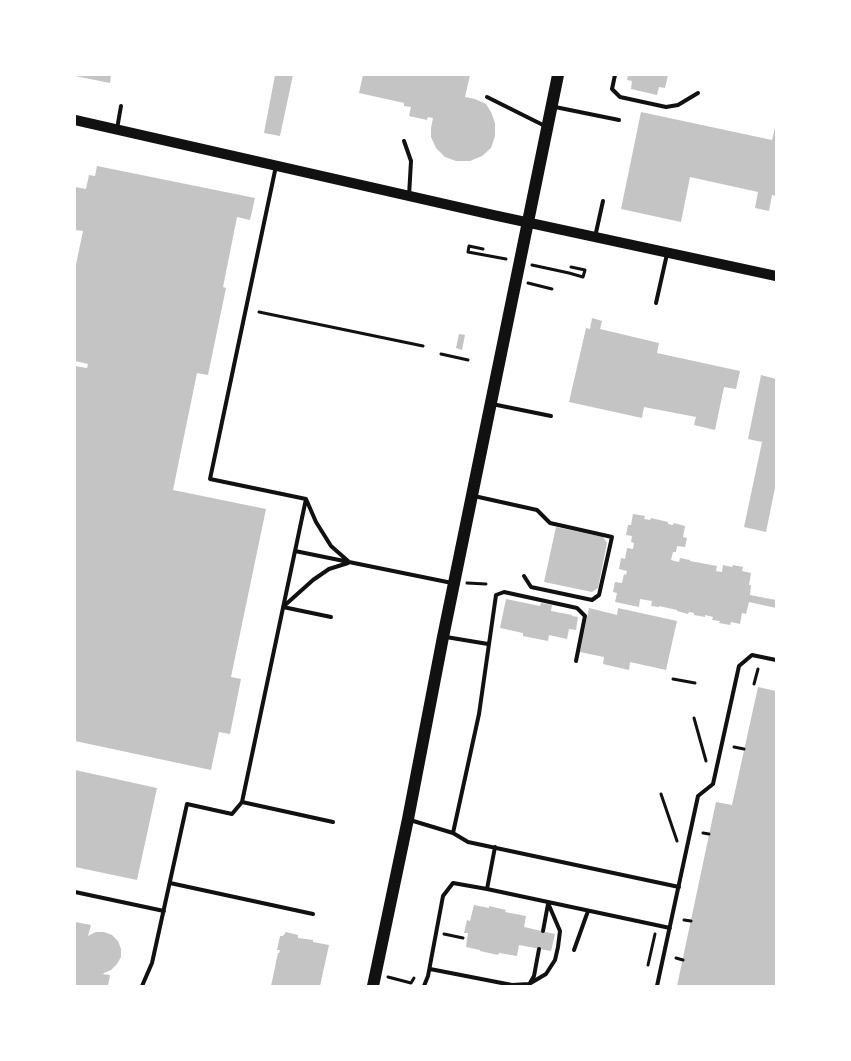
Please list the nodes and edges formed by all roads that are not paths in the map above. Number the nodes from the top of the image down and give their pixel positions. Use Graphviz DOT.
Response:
graph roads {
  1 [pos="558,75"];
  2 [pos="615,75"];
  3 [pos="698,93"];
  4 [pos="487,97"];
  5 [pos="121,106"];
  6 [pos="551,106"];
  7 [pos="75,120"];
  8 [pos="618,120"];
  9 [pos="547,126"];
  10 [pos="117,129"];
  11 [pos="404,141"];
  12 [pos="276,166"];
  13 [pos="409,196"];
  14 [pos="603,201"];
  15 [pos="527,222"];
  16 [pos="595,237"];
  17 [pos="668,252"];
  18 [pos="776,276"];
  19 [pos="656,304"];
  20 [pos="490,403"];
  21 [pos="551,416"];
  22 [pos="472,496"];
  23 [pos="306,499"];
  24 [pos="295,551"];
  25 [pos="350,562"];
  26 [pos="524,576"];
  27 [pos="454,583"];
  28 [pos="283,608"];
  29 [pos="331,617"];
  30 [pos="443,637"];
  31 [pos="488,644"];
  32 [pos="776,660"];
  33 [pos="576,661"];
  34 [pos="242,802"];
  35 [pos="408,819"];
  36 [pos="333,822"];
  37 [pos="453,833"];
  38 [pos="495,847"];
  39 [pos="170,883"];
  40 [pos="679,887"];
  41 [pos="487,889"];
  42 [pos="75,892"];
  43 [pos="548,902"];
  44 [pos="164,911"];
  45 [pos="588,911"];
  46 [pos="313,914"];
  47 [pos="670,928"];
  48 [pos="542,931"];
  49 [pos="539,949"];
  50 [pos="574,950"];
  51 [pos="430,969"];
  52 [pos="374,980"];
  53 [pos="529,984"];
  54 [pos="142,986"];
  55 [pos="424,986"];
  56 [pos="657,986"];
  1 -- 6 [label="highway"];
  2 -- 3 [label="lane"];
  4 -- 9 [label="lane"];
  5 -- 10 [label="lane"];
  6 -- 8 [label="lane"];
  6 -- 9 [label="highway"];
  7 -- 10 [label="main road"];
  9 -- 15 [label="highway"];
  10 -- 12 [label="main road"];
  11 -- 13 [label="lane"];
  12 -- 13 [label="main road"];
  12 -- 23 [label="lane"];
  13 -- 15 [label="main road"];
  14 -- 16 [label="lane"];
  15 -- 16 [label="main road"];
  15 -- 20 [label="highway"];
  16 -- 17 [label="main road"];
  17 -- 18 [label="main road"];
  17 -- 19 [label="lane"];
  20 -- 21 [label="lane"];
  20 -- 22 [label="highway"];
  22 -- 26 [label="lane"];
  22 -- 27 [label="highway"];
  23 -- 24 [label="lane"];
  23 -- 25 [label="lane"];
  24 -- 25 [label="lane"];
  24 -- 28 [label="lane"];
  25 -- 27 [label="lane"];
  25 -- 28 [label="lane"];
  27 -- 30 [label="highway"];
  28 -- 29 [label="lane"];
  28 -- 34 [label="lane"];
  30 -- 31 [label="lane"];
  30 -- 35 [label="highway"];
  31 -- 33 [label="lane"];
  31 -- 37 [label="lane"];
  32 -- 40 [label="lane"];
  34 -- 36 [label="lane"];
  34 -- 39 [label="lane"];
  35 -- 37 [label="lane"];
  35 -- 52 [label="highway"];
  37 -- 38 [label="lane"];
  38 -- 40 [label="lane"];
  38 -- 41 [label="lane"];
  39 -- 44 [label="lane"];
  39 -- 46 [label="lane"];
  40 -- 47 [label="lane"];
  41 -- 43 [label="lane"];
  41 -- 51 [label="lane"];
  42 -- 44 [label="lane"];
  43 -- 45 [label="lane"];
  43 -- 48 [label="lane"];
  43 -- 53 [label="lane"];
  44 -- 54 [label="lane"];
  45 -- 47 [label="lane"];
  45 -- 50 [label="lane"];
  47 -- 56 [label="lane"];
  49 -- 53 [label="lane"];
  51 -- 53 [label="lane"];
  51 -- 55 [label="lane"];
}
